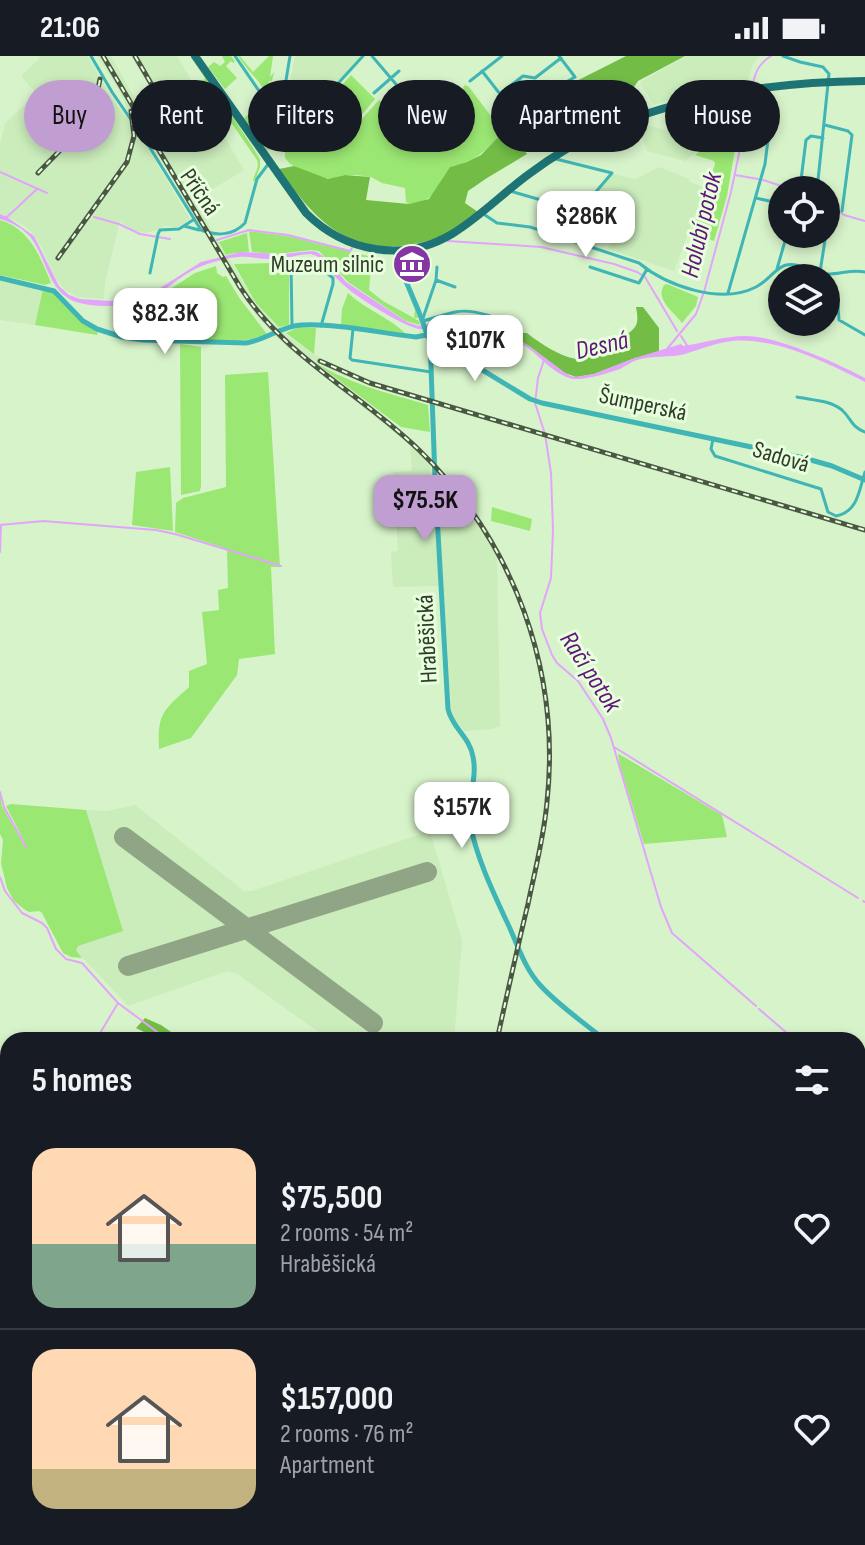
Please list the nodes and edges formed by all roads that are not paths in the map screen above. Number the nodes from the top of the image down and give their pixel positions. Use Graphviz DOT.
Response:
graph roads {
  1 [pos="91,56"];
  2 [pos="195,56"];
  3 [pos="235,56"];
  4 [pos="290,56"];
  5 [pos="363,56"];
  6 [pos="372,56"];
  7 [pos="502,56"];
  8 [pos="783,56"];
  9 [pos="560,57"];
  10 [pos="399,71"];
  11 [pos="482,71"];
  12 [pos="572,72"];
  13 [pos="567,76"];
  14 [pos="390,78"];
  15 [pos="252,80"];
  16 [pos="286,80"];
  17 [pos="341,80"];
  18 [pos="471,80"];
  19 [pos="518,80"];
  20 [pos="570,80"];
  21 [pos="829,81"];
  22 [pos="865,81"];
  23 [pos="491,82"];
  24 [pos="374,93"];
  25 [pos="825,125"];
  26 [pos="823,138"];
  27 [pos="767,152"];
  28 [pos="552,158"];
  29 [pos="269,163"];
  30 [pos="802,176"];
  31 [pos="818,176"];
  32 [pos="508,190"];
  33 [pos="756,198"];
  34 [pos="768,201"];
  35 [pos="579,211"];
  36 [pos="842,211"];
  37 [pos="482,213"];
  38 [pos="193,220"];
  39 [pos="184,226"];
  40 [pos="201,230"];
  41 [pos="559,235"];
  42 [pos="398,251"];
  43 [pos="437,267"];
  44 [pos="590,267"];
  45 [pos="647,269"];
  46 [pos="840,272"];
  47 [pos="865,272"];
  48 [pos="150,273"];
  49 [pos="0,278"];
  50 [pos="768,279"];
  51 [pos="436,280"];
  52 [pos="455,287"];
  53 [pos="728,293"];
  54 [pos="840,321"];
  55 [pos="292,326"];
  56 [pos="321,326"];
  57 [pos="351,329"];
  58 [pos="425,330"];
  59 [pos="519,330"];
  60 [pos="865,335"];
  61 [pos="431,372"];
  62 [pos="797,397"];
  63 [pos="865,432"];
  64 [pos="713,439"];
  65 [pos="864,477"];
  66 [pos="596,1032"];
  1 -- 38 [label="street, Příčná"];
  2 -- 29 [label="main road"];
  3 -- 15 [label="street"];
  4 -- 16 [label="street"];
  5 -- 17 [label="street"];
  6 -- 14 [label="street"];
  7 -- 11 [label="street"];
  8 -- 21 [label="street"];
  9 -- 12 [label="street"];
  9 -- 19 [label="street"];
  10 -- 14 [label="street"];
  11 -- 18 [label="street"];
  11 -- 23 [label="street"];
  12 -- 13 [label="street"];
  12 -- 20 [label="street"];
  14 -- 24 [label="street"];
  21 -- 22 [label="main road"];
  21 -- 25 [label="street"];
  21 -- 28 [label="main road"];
  25 -- 26 [label="street"];
  25 -- 36 [label="street"];
  26 -- 30 [label="street"];
  26 -- 31 [label="street"];
  27 -- 33 [label="street"];
  28 -- 32 [label="main road"];
  28 -- 35 [label="street"];
  29 -- 40 [label="street, Příčná"];
  29 -- 42 [label="main road"];
  32 -- 35 [label="street"];
  32 -- 37 [label="main road"];
  33 -- 34 [label="street"];
  33 -- 53 [label="street"];
  35 -- 41 [label="street"];
  37 -- 41 [label="street"];
  37 -- 42 [label="main road"];
  38 -- 39 [label="street"];
  38 -- 40 [label="street, Příčná"];
  39 -- 40 [label="street"];
  39 -- 48 [label="street"];
  41 -- 45 [label="street"];
  42 -- 58 [label="street, Hraběšická"];
  43 -- 51 [label="street"];
  44 -- 45 [label="street"];
  45 -- 53 [label="street"];
  46 -- 47 [label="street"];
  49 -- 55 [label="street"];
  50 -- 53 [label="street"];
  51 -- 52 [label="street"];
  51 -- 58 [label="street"];
  54 -- 60 [label="street"];
  55 -- 56 [label="street"];
  55 -- 56 [label="street"];
  56 -- 57 [label="street"];
  57 -- 58 [label="street"];
  57 -- 61 [label="street"];
  58 -- 59 [label="street"];
  58 -- 61 [label="street, Hraběšická"];
  58 -- 64 [label="street, Šumperská"];
  61 -- 66 [label="street, Hraběšická"];
  62 -- 63 [label="street"];
  64 -- 65 [label="street, Šumperská"];
  64 -- 65 [label="street, Sadová"];
}
